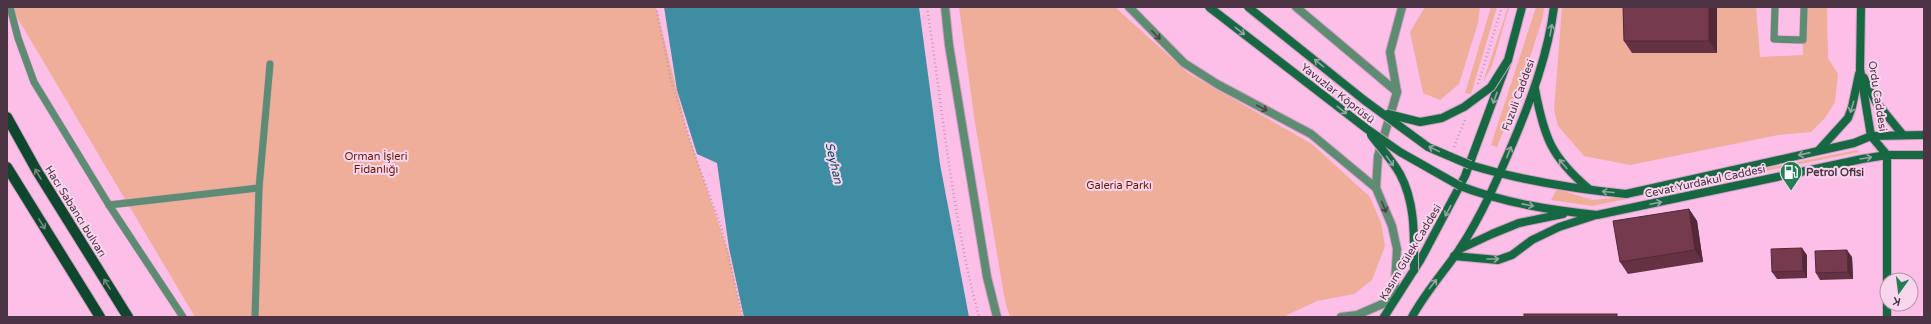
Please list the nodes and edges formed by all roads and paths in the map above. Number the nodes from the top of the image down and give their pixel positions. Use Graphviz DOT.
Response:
graph roads {
  1 [pos="10,7"];
  2 [pos="656,7"];
  3 [pos="928,7"];
  4 [pos="945,7"];
  5 [pos="1128,7"];
  6 [pos="1209,7"];
  7 [pos="1248,7"];
  8 [pos="1296,7"];
  9 [pos="1402,7"];
  10 [pos="1522,7"];
  11 [pos="1554,7"];
  12 [pos="1775,7"];
  13 [pos="1804,7"];
  14 [pos="1861,7"];
  15 [pos="1508,60"];
  16 [pos="270,64"];
  17 [pos="1860,69"];
  18 [pos="1535,89"];
  19 [pos="1397,92"];
  20 [pos="1380,111"];
  21 [pos="7,117"];
  22 [pos="1367,129"];
  23 [pos="1924,135"];
  24 [pos="1871,136"];
  25 [pos="1903,136"];
  26 [pos="1819,150"];
  27 [pos="1887,155"];
  28 [pos="1924,155"];
  29 [pos="7,166"];
  30 [pos="1470,166"];
  31 [pos="1500,174"];
  32 [pos="1466,176"];
  33 [pos="1460,186"];
  34 [pos="259,188"];
  35 [pos="1376,188"];
  36 [pos="1592,191"];
  37 [pos="1490,198"];
  38 [pos="109,205"];
  39 [pos="1572,213"];
  40 [pos="1597,215"];
  41 [pos="1457,253"];
  42 [pos="1414,270"];
  43 [pos="1887,272"];
  44 [pos="1394,299"];
  45 [pos="100,317"];
  46 [pos="128,317"];
  47 [pos="183,317"];
  48 [pos="255,317"];
  49 [pos="743,317"];
  50 [pos="979,317"];
  51 [pos="997,317"];
  52 [pos="1341,317"];
  53 [pos="1384,317"];
  54 [pos="1412,317"];
  1 -- 38 [label="lane"];
  2 -- 49 [label="path"];
  3 -- 50 [label="path"];
  4 -- 51 [label="street"];
  5 -- 35 [label="street, one-way"];
  6 -- 22 [label="main road, Yavuzlar Köprüsü, one-way, bridge"];
  20 -- 7 [label="main road, Yavuzlar Köprüsü, one-way, bridge"];
  8 -- 19 [label="street"];
  9 -- 19 [label="street"];
  10 -- 15 [label="main road, Fuzuli Caddesi"];
  18 -- 11 [label="main road, Fuzuli Caddesi, one-way"];
  12 -- 13 [label="lane"];
  14 -- 17 [label="main road, Ordu Caddesi"];
  15 -- 20 [label="main road, bridge"];
  15 -- 30 [label="main road, Fuzuli Caddesi, one-way"];
  16 -- 34 [label="lane"];
  17 -- 24 [label="main road, Ordu Caddesi"];
  17 -- 25 [label="main road"];
  17 -- 26 [label="main road, one-way"];
  31 -- 18 [label="main road, Fuzuli Caddesi, one-way"];
  36 -- 18 [label="main road, one-way"];
  19 -- 35 [label="street"];
  30 -- 20 [label="main road, Yavuzlar Köprüsü, one-way, bridge"];
  46 -- 21 [label="main road, Hacı Sabancı bulvarı, one-way"];
  22 -- 33 [label="main road, Yavuzlar Köprüsü, bridge"];
  22 -- 42 [label="main road, one-way, bridge"];
  23 -- 25 [label="main road, Cevat Yurdakul Caddesi"];
  24 -- 25 [label="main road, Cevat Yurdakul Caddesi"];
  24 -- 26 [label="main road, Cevat Yurdakul Caddesi"];
  24 -- 27 [label="main road, Ordu Caddesi"];
  26 -- 36 [label="main road, Cevat Yurdakul Caddesi, one-way"];
  27 -- 28 [label="main road, Cevat Yurdakul Caddesi"];
  40 -- 27 [label="main road, Cevat Yurdakul Caddesi, one-way"];
  27 -- 43 [label="main road"];
  29 -- 45 [label="main road, one-way"];
  30 -- 31 [label="main road, Yavuzlar Köprüsü"];
  30 -- 32 [label="main road, Fuzuli Caddesi"];
  31 -- 36 [label="main road, Cevat Yurdakul Caddesi"];
  31 -- 37 [label="main road, Fuzuli Caddesi"];
  32 -- 33 [label="main road, Kasım Gülek Caddesi"];
  33 -- 37 [label="main road, Yavuzlar Köprüsü"];
  33 -- 42 [label="main road, Kasım Gülek Caddesi, one-way"];
  34 -- 38 [label="lane"];
  34 -- 48 [label="lane"];
  35 -- 44 [label="street, one-way"];
  37 -- 39 [label="main road, Cevat Yurdakul Caddesi, one-way"];
  37 -- 41 [label="main road"];
  38 -- 47 [label="lane"];
  39 -- 40 [label="main road, Cevat Yurdakul Caddesi"];
  39 -- 41 [label="main road"];
  41 -- 40 [label="main road, one-way"];
  54 -- 41 [label="main road, one-way"];
  42 -- 44 [label="main road, Kasım Gülek Caddesi"];
  44 -- 52 [label="street"];
  44 -- 53 [label="main road, Kasım Gülek Caddesi"];
}
